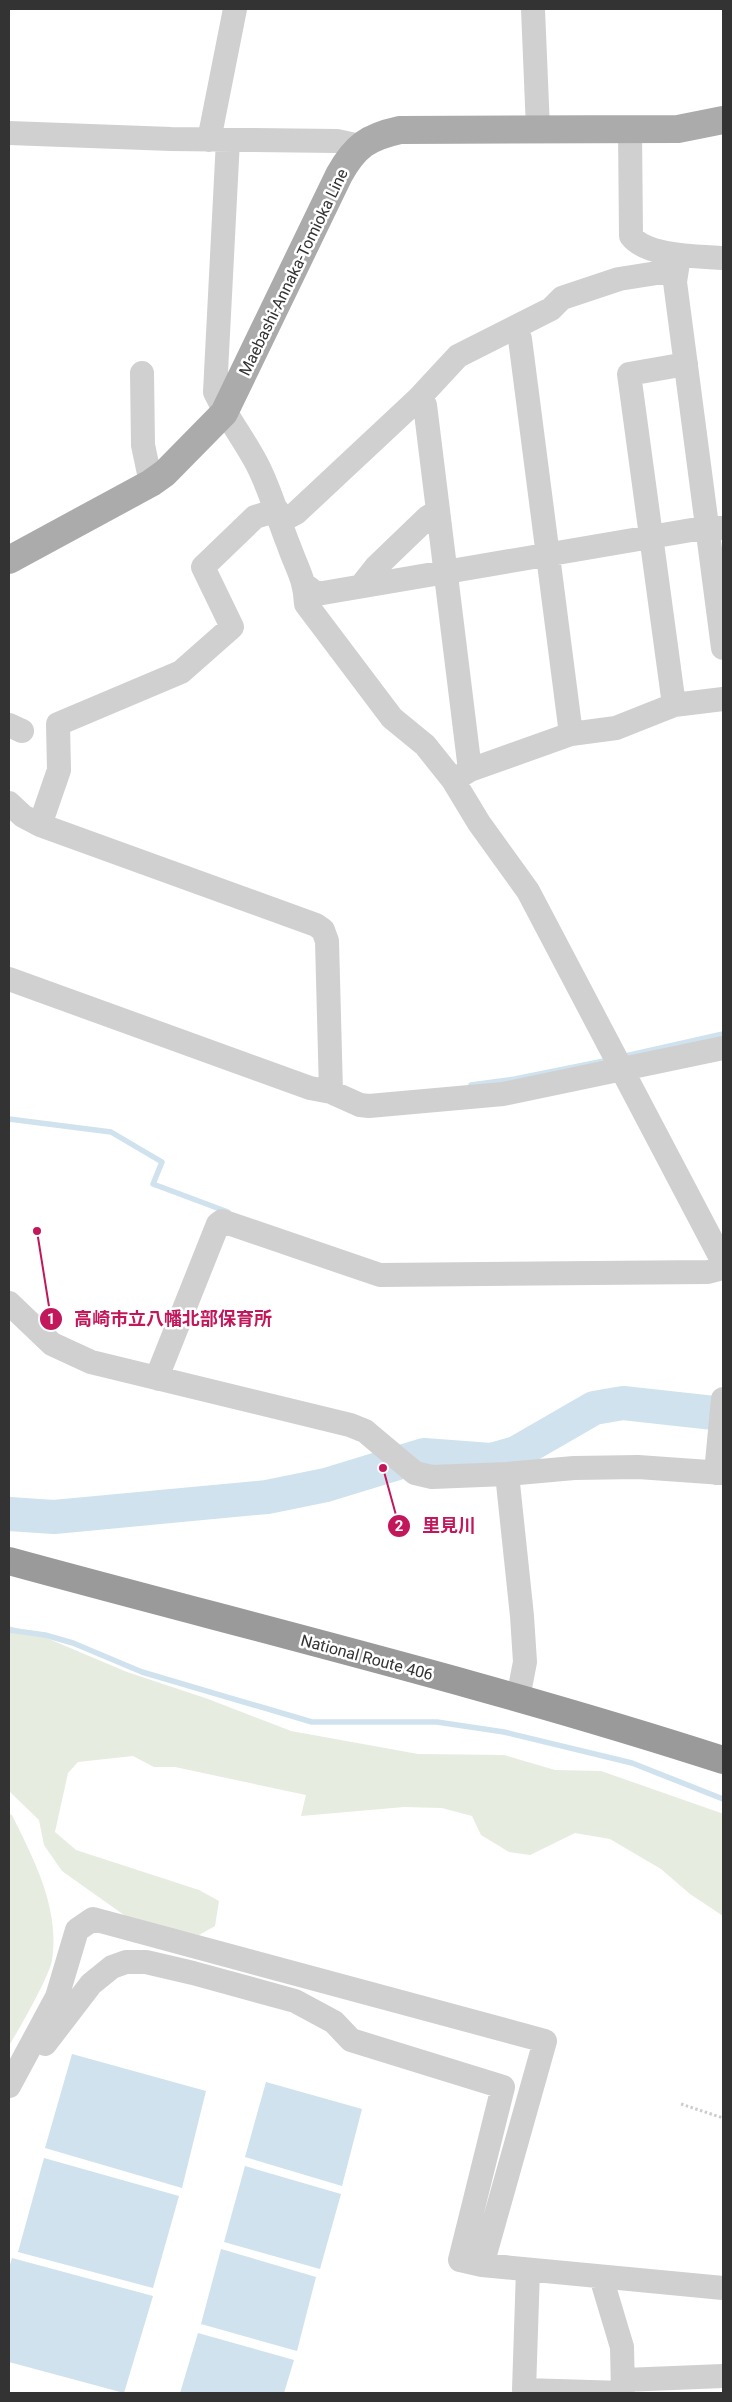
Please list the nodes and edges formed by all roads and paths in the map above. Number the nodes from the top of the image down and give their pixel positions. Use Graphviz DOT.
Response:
graph roads {
  1 [pos="235,9"];
  2 [pos="534,9"];
  3 [pos="723,120"];
  4 [pos="630,129"];
  5 [pos="538,130"];
  6 [pos="9,133"];
  7 [pos="219,140"];
  8 [pos="360,146"];
  9 [pos="723,258"];
  10 [pos="678,262"];
  11 [pos="516,328"];
  12 [pos="686,364"];
  13 [pos="142,373"];
  14 [pos="419,398"];
  15 [pos="224,413"];
  16 [pos="151,483"];
  17 [pos="438,511"];
  18 [pos="279,516"];
  19 [pos="716,527"];
  20 [pos="652,536"];
  21 [pos="548,554"];
  22 [pos="9,560"];
  23 [pos="445,572"];
  24 [pos="305,585"];
  25 [pos="361,586"];
  26 [pos="723,648"];
  27 [pos="723,699"];
  28 [pos="674,705"];
  29 [pos="571,734"];
  30 [pos="462,775"];
  31 [pos="9,803"];
  32 [pos="40,825"];
  33 [pos="9,979"];
  34 [pos="723,1048"];
  35 [pos="624,1069"];
  36 [pos="331,1092"];
  37 [pos="723,1262"];
  38 [pos="723,1268"];
  39 [pos="9,1303"];
  40 [pos="159,1379"];
  41 [pos="722,1410"];
  42 [pos="720,1473"];
  43 [pos="507,1474"];
  44 [pos="9,1561"];
  45 [pos="518,1698"];
  46 [pos="723,1760"];
  47 [pos="9,2085"];
  48 [pos="680,2104"];
  49 [pos="723,2118"];
  50 [pos="482,2265"];
  51 [pos="528,2270"];
  52 [pos="601,2277"];
  53 [pos="723,2288"];
  54 [pos="723,2376"];
  55 [pos="623,2389"];
  1 -- 7 [label="street"];
  2 -- 5 [label="street"];
  3 -- 4 [label="main road, Maebashi-Annaka-Tomioka Line"];
  4 -- 5 [label="main road, Maebashi-Annaka-Tomioka Line"];
  4 -- 10 [label="street"];
  5 -- 8 [label="main road, Maebashi-Annaka-Tomioka Line"];
  6 -- 7 [label="street"];
  7 -- 8 [label="street"];
  7 -- 15 [label="street"];
  8 -- 15 [label="main road, Maebashi-Annaka-Tomioka Line"];
  9 -- 10 [label="street"];
  10 -- 11 [label="street"];
  10 -- 12 [label="street"];
  11 -- 14 [label="street"];
  11 -- 21 [label="street"];
  12 -- 19 [label="street"];
  12 -- 20 [label="street"];
  13 -- 16 [label="street"];
  14 -- 17 [label="street"];
  14 -- 18 [label="street"];
  15 -- 16 [label="main road, Maebashi-Annaka-Tomioka Line"];
  15 -- 18 [label="street"];
  16 -- 22 [label="main road, Maebashi-Annaka-Tomioka Line"];
  17 -- 23 [label="street"];
  17 -- 25 [label="street"];
  18 -- 24 [label="street"];
  18 -- 32 [label="street"];
  19 -- 20 [label="street"];
  19 -- 26 [label="street"];
  20 -- 21 [label="street"];
  20 -- 28 [label="street"];
  21 -- 23 [label="street"];
  21 -- 29 [label="street"];
  23 -- 25 [label="street"];
  23 -- 30 [label="street"];
  24 -- 25 [label="street"];
  24 -- 30 [label="street"];
  27 -- 28 [label="street"];
  28 -- 29 [label="street"];
  29 -- 30 [label="street"];
  30 -- 35 [label="street"];
  31 -- 32 [label="street"];
  32 -- 36 [label="street"];
  33 -- 36 [label="street"];
  34 -- 35 [label="street"];
  35 -- 36 [label="street"];
  35 -- 37 [label="street"];
  38 -- 40 [label="street"];
  39 -- 40 [label="street"];
  40 -- 43 [label="street"];
  41 -- 42 [label="street"];
  42 -- 43 [label="street"];
  43 -- 45 [label="street"];
  44 -- 45 [label="highway, National Route 406"];
  45 -- 46 [label="highway, National Route 406"];
  47 -- 50 [label="street"];
  47 -- 50 [label="street"];
  48 -- 49 [label="path"];
  50 -- 51 [label="street"];
  51 -- 52 [label="street"];
  51 -- 55 [label="street"];
  52 -- 53 [label="street"];
  52 -- 55 [label="street"];
  54 -- 55 [label="street"];
}
